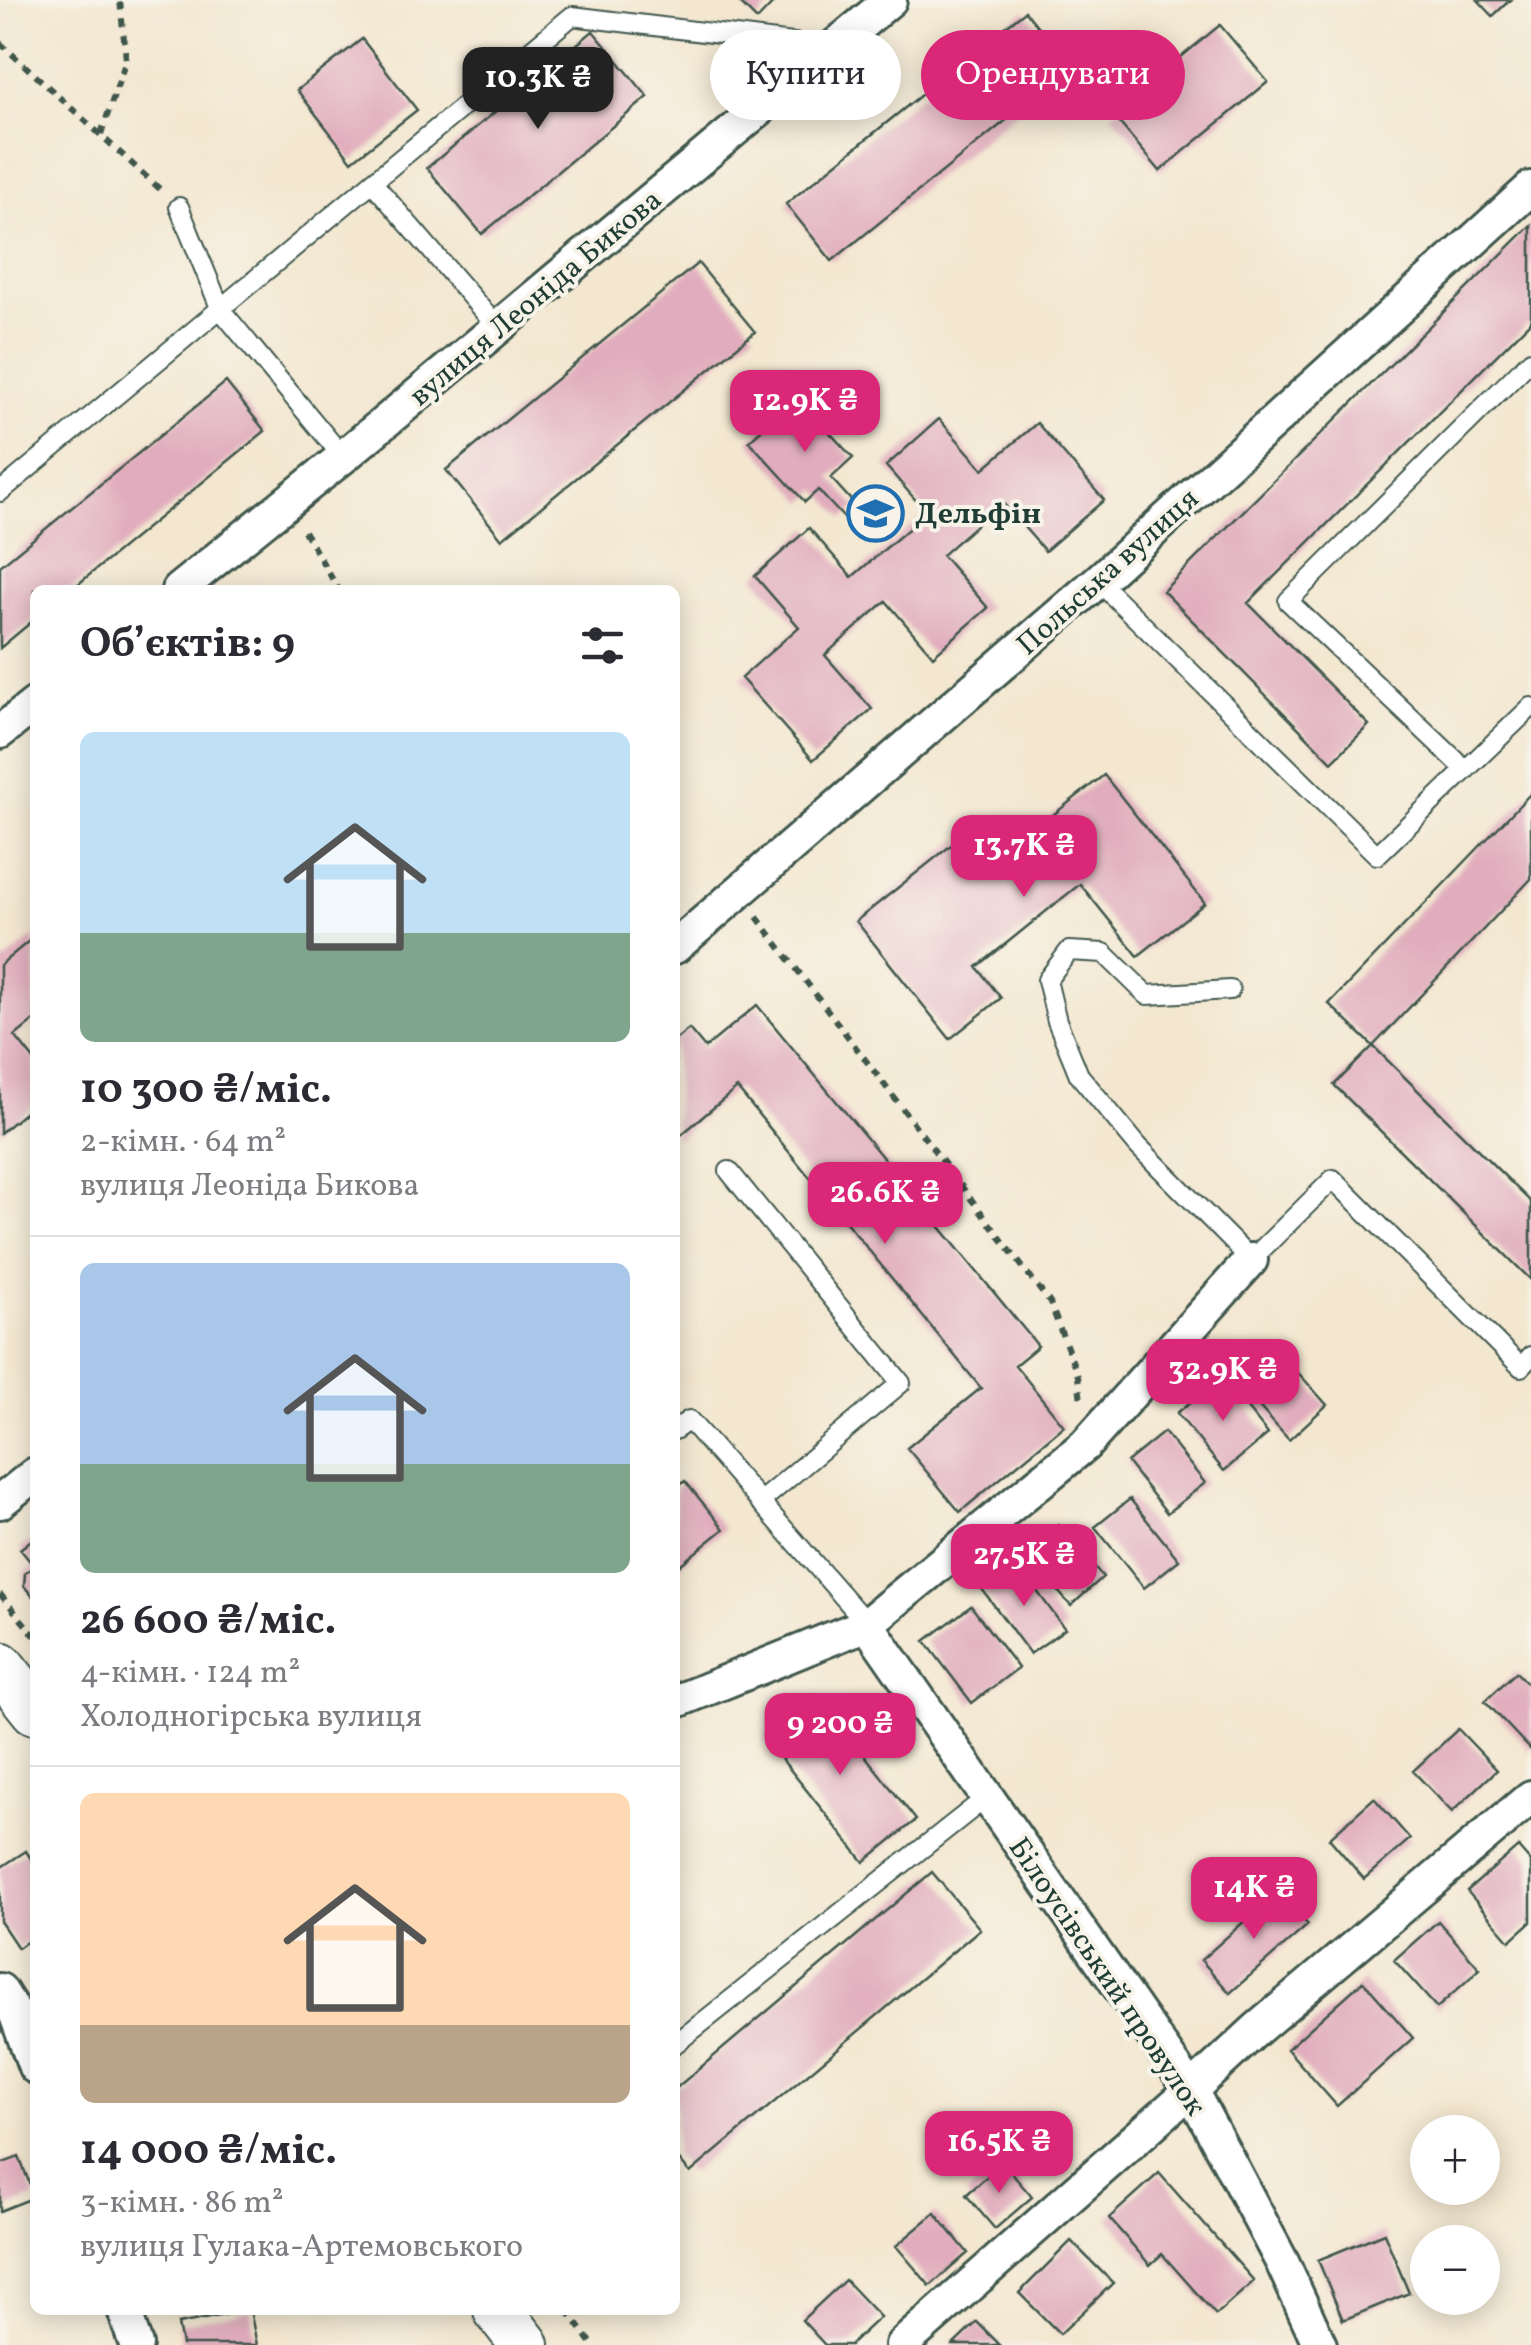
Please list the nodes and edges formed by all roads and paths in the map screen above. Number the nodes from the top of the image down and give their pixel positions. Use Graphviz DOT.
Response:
graph roads {
  1 [pos="120,0"];
  2 [pos="890,0"];
  3 [pos="856,30"];
  4 [pos="710,33"];
  5 [pos="0,43"];
  6 [pos="748,120"];
  7 [pos="101,135"];
  8 [pos="374,183"];
  9 [pos="1531,188"];
  10 [pos="179,207"];
  11 [pos="220,310"];
  12 [pos="498,328"];
  13 [pos="1531,360"];
  14 [pos="342,457"];
  15 [pos="0,492"];
  16 [pos="287,502"];
  17 [pos="1098,581"];
  18 [pos="184,585"];
  19 [pos="336,585"];
  20 [pos="1531,707"];
  21 [pos="30,708"];
  22 [pos="0,732"];
  23 [pos="1466,770"];
  24 [pos="738,892"];
  25 [pos="680,943"];
  26 [pos="1230,990"];
  27 [pos="729,1171"];
  28 [pos="1251,1260"];
  29 [pos="1531,1356"];
  30 [pos="680,1426"];
  31 [pos="1085,1445"];
  32 [pos="30,1478"];
  33 [pos="0,1502"];
  34 [pos="760,1502"];
  35 [pos="0,1594"];
  36 [pos="866,1624"];
  37 [pos="30,1630"];
  38 [pos="0,1666"];
  39 [pos="680,1700"];
  40 [pos="30,1704"];
  41 [pos="987,1797"];
  42 [pos="1531,1797"];
  43 [pos="13,2009"];
  44 [pos="680,2040"];
  45 [pos="30,2053"];
  46 [pos="1191,2090"];
  47 [pos="126,2315"];
  48 [pos="502,2315"];
  49 [pos="570,2315"];
  50 [pos="136,2345"];
  51 [pos="525,2345"];
  52 [pos="593,2345"];
  53 [pos="902,2345"];
  54 [pos="1320,2345"];
  1 -- 7 [label="path"];
  2 -- 3 [label="street, вулиця Леоніда Бикова"];
  4 -- 8 [label="lane"];
  5 -- 7 [label="path"];
  6 -- 12 [label="street, вулиця Леоніда Бикова"];
  7 -- 10 [label="path"];
  8 -- 11 [label="lane"];
  8 -- 12 [label="lane"];
  9 -- 17 [label="street, Польська вулиця"];
  10 -- 11 [label="lane"];
  11 -- 14 [label="lane"];
  11 -- 15 [label="lane"];
  12 -- 14 [label="street, вулиця Леоніда Бикова"];
  13 -- 23 [label="lane"];
  14 -- 16 [label="street, вулиця Леоніда Бикова"];
  16 -- 18 [label="street, вулиця Леоніда Бикова"];
  16 -- 19 [label="path"];
  17 -- 23 [label="lane"];
  17 -- 24 [label="street, Польська вулиця"];
  20 -- 23 [label="lane"];
  21 -- 22 [label="street"];
  24 -- 25 [label="street, Польська вулиця"];
  24 -- 31 [label="path"];
  26 -- 28 [label="lane"];
  27 -- 34 [label="lane"];
  28 -- 29 [label="lane"];
  28 -- 31 [label="street"];
  30 -- 34 [label="lane"];
  31 -- 36 [label="street"];
  32 -- 33 [label="street"];
  34 -- 36 [label="lane"];
  35 -- 37 [label="path"];
  36 -- 39 [label="street"];
  36 -- 41 [label="street, Білоусівський провулок"];
  38 -- 40 [label="main road"];
  41 -- 44 [label="lane"];
  41 -- 46 [label="street, Білоусівський провулок"];
  42 -- 46 [label="street"];
  43 -- 45 [label="street"];
  46 -- 53 [label="street"];
  46 -- 54 [label="street, Білоусівський провулок"];
  47 -- 50 [label="street"];
  48 -- 51 [label="main road"];
  49 -- 52 [label="path"];
}
